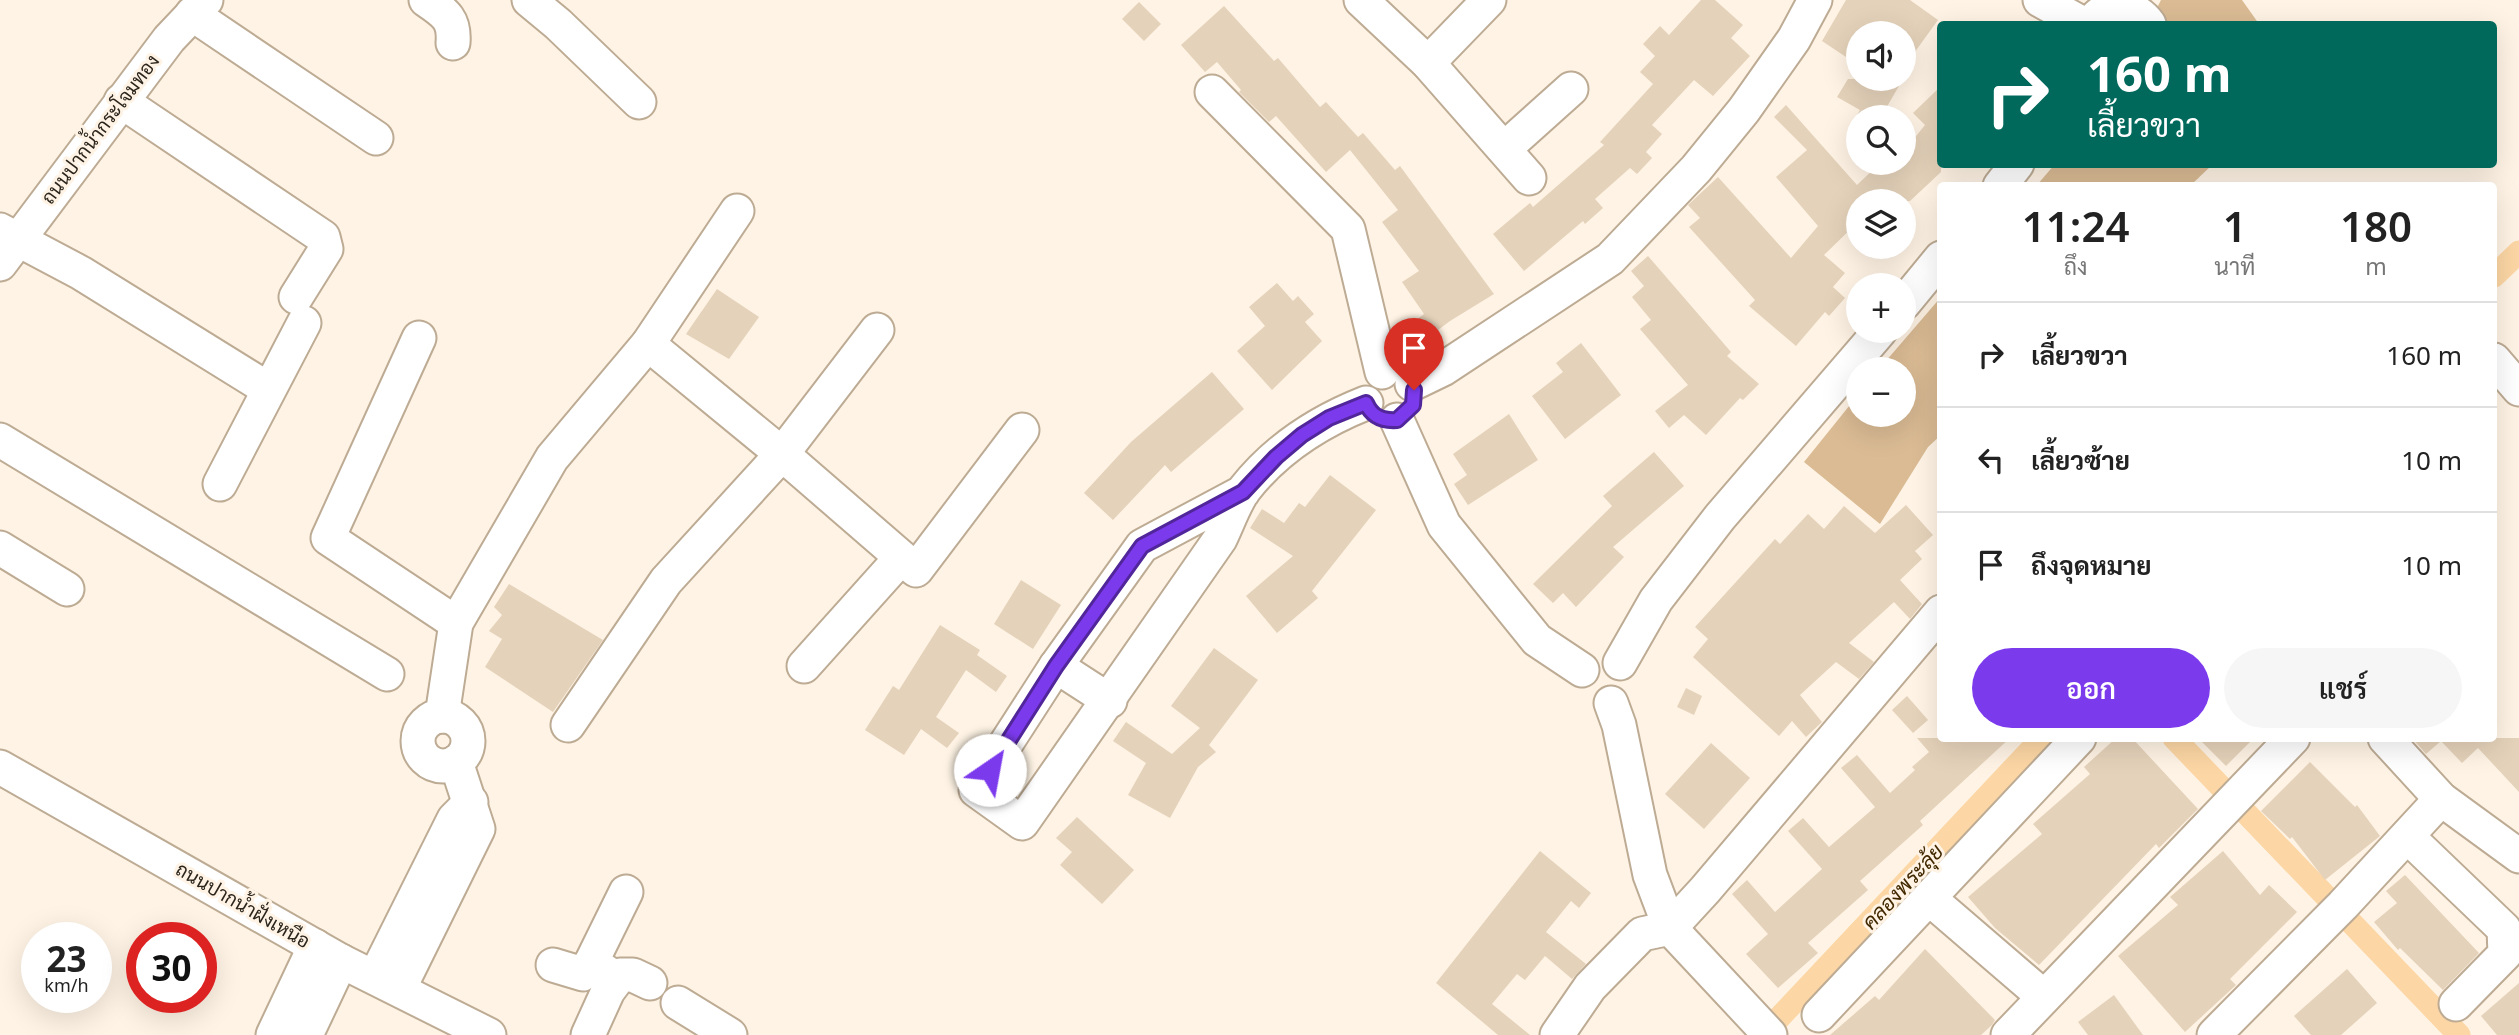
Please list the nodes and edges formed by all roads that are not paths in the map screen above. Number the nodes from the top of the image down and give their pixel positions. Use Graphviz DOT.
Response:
graph roads {
  1 [pos="426,0"];
  2 [pos="529,0"];
  3 [pos="1361,0"];
  4 [pos="1489,0"];
  5 [pos="1815,0"];
  6 [pos="2040,0"];
  7 [pos="199,7"];
  8 [pos="2078,21"];
  9 [pos="453,43"];
  10 [pos="1428,63"];
  11 [pos="1572,89"];
  12 [pos="1212,92"];
  13 [pos="121,101"];
  14 [pos="639,102"];
  15 [pos="376,138"];
  16 [pos="1504,149"];
  17 [pos="1530,178"];
  18 [pos="737,211"];
  19 [pos="5,244"];
  20 [pos="1937,263"];
  21 [pos="1916,288"];
  22 [pos="877,330"];
  23 [pos="419,338"];
  24 [pos="1870,343"];
  25 [pos="648,344"];
  26 [pos="2497,363"];
  27 [pos="1397,378"];
  28 [pos="2519,388"];
  29 [pos="268,389"];
  30 [pos="1366,403"];
  31 [pos="1397,420"];
  32 [pos="1021,430"];
  33 [pos="0,440"];
  34 [pos="782,454"];
  35 [pos="220,484"];
  36 [pos="1243,492"];
  37 [pos="0,548"];
  38 [pos="900,559"];
  39 [pos="67,589"];
  40 [pos="1937,617"];
  41 [pos="456,623"];
  42 [pos="1620,663"];
  43 [pos="804,666"];
  44 [pos="1056,666"];
  45 [pos="1582,670"];
  46 [pos="387,674"];
  47 [pos="1110,701"];
  48 [pos="1611,703"];
  49 [pos="568,725"];
  50 [pos="2075,742"];
  51 [pos="2289,742"];
  52 [pos="2389,742"];
  53 [pos="0,767"];
  54 [pos="2441,799"];
  55 [pos="2408,836"];
  56 [pos="2519,856"];
  57 [pos="626,892"];
  58 [pos="1930,899"];
  59 [pos="1670,928"];
  60 [pos="328,954"];
  61 [pos="553,965"];
  62 [pos="604,971"];
  63 [pos="387,983"];
  64 [pos="650,983"];
  65 [pos="2044,997"];
  66 [pos="2456,1004"];
  67 [pos="1819,1016"];
  68 [pos="690,1018"];
  69 [pos="273,1035"];
  70 [pos="306,1035"];
  71 [pos="489,1035"];
  72 [pos="588,1035"];
  73 [pos="730,1035"];
  74 [pos="1557,1035"];
  75 [pos="1770,1035"];
  76 [pos="2008,1035"];
  77 [pos="2214,1035"];
  1 -- 9 [label="street"];
  2 -- 14 [label="street"];
  3 -- 10 [label="street"];
  4 -- 10 [label="street"];
  5 -- 27 [label="street"];
  6 -- 8 [label="street"];
  7 -- 13 [label="street, ถนนปากน้ำกระโจมทอง"];
  7 -- 15 [label="street"];
  10 -- 16 [label="street"];
  11 -- 16 [label="street"];
  12 -- 27 [label="street"];
  13 -- 19 [label="street, ถนนปากน้ำกระโจมทอง"];
  13 -- 29 [label="street"];
  16 -- 17 [label="street"];
  18 -- 25 [label="street"];
  19 -- 29 [label="street"];
  20 -- 21 [label="street"];
  22 -- 34 [label="street"];
  23 -- 41 [label="street"];
  24 -- 42 [label="street"];
  25 -- 34 [label="street"];
  25 -- 41 [label="street"];
  26 -- 28 [label="street"];
  27 -- 30 [label="street"];
  27 -- 31 [label="street"];
  29 -- 35 [label="street"];
  30 -- 31 [label="street"];
  30 -- 36 [label="street"];
  31 -- 45 [label="street"];
  32 -- 38 [label="street"];
  33 -- 46 [label="street"];
  34 -- 38 [label="street"];
  34 -- 49 [label="street"];
  36 -- 44 [label="street"];
  36 -- 47 [label="street"];
  37 -- 39 [label="street"];
  38 -- 43 [label="street"];
  40 -- 59 [label="street"];
  41 -- 63 [label="street"];
  42 -- 45 [label="street"];
  42 -- 48 [label="street"];
  44 -- 47 [label="street"];
  44 -- 47 [label="street"];
  45 -- 48 [label="street"];
  48 -- 59 [label="street"];
  50 -- 58 [label="street"];
  51 -- 65 [label="street"];
  52 -- 54 [label="street"];
  53 -- 60 [label="street, ถนนปากน้ำฝั่งเหนือ"];
  54 -- 55 [label="street"];
  54 -- 56 [label="street"];
  55 -- 66 [label="street"];
  55 -- 77 [label="street"];
  57 -- 62 [label="street"];
  58 -- 65 [label="street"];
  58 -- 67 [label="street"];
  59 -- 74 [label="street"];
  59 -- 75 [label="street"];
  60 -- 63 [label="street, ถนนปากน้ำฝั่งเหนือ"];
  60 -- 69 [label="street"];
  60 -- 70 [label="street"];
  61 -- 62 [label="street"];
  62 -- 64 [label="street"];
  62 -- 72 [label="street"];
  63 -- 71 [label="street, ถนนปากน้ำฝั่งเหนือ"];
  65 -- 76 [label="street"];
  68 -- 73 [label="street"];
}
